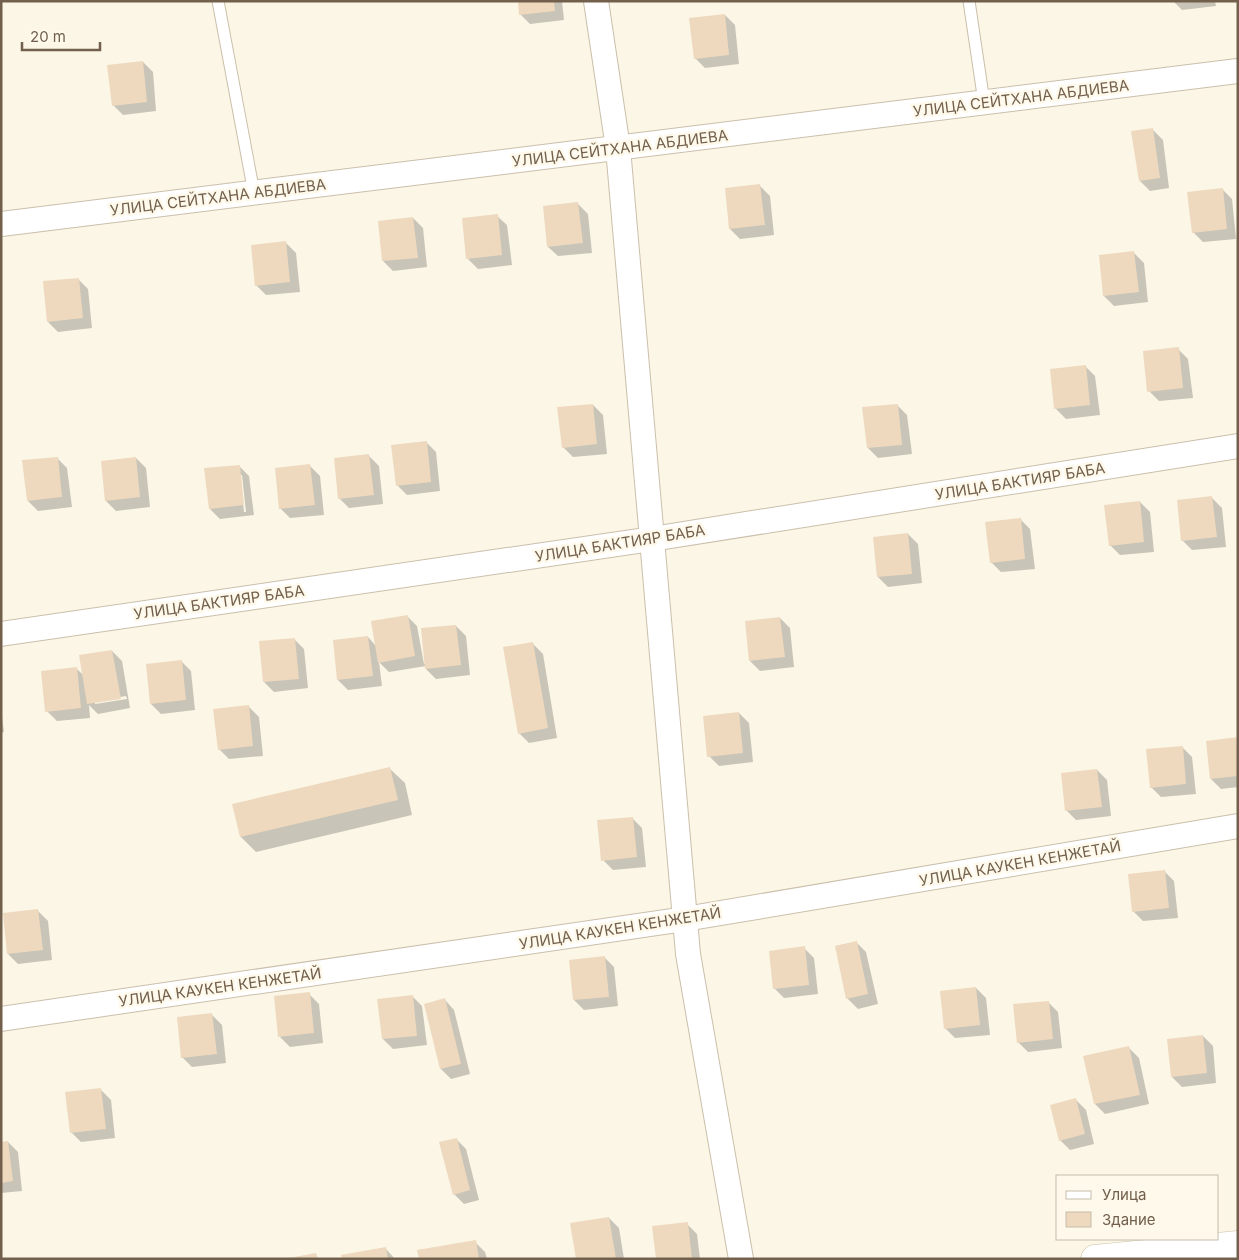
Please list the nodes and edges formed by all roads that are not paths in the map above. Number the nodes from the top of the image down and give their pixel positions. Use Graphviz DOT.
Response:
graph roads {
  1 [pos="218,1"];
  2 [pos="596,1"];
  3 [pos="969,1"];
  4 [pos="1238,71"];
  5 [pos="984,102"];
  6 [pos="618,148"];
  7 [pos="254,193"];
  8 [pos="1,224"];
  9 [pos="1238,446"];
  10 [pos="652,539"];
  11 [pos="1,634"];
  12 [pos="1238,826"];
  13 [pos="685,919"];
  14 [pos="1,1019"];
  15 [pos="1238,1246"];
  16 [pos="741,1259"];
  17 [pos="1095,1259"];
  1 -- 7 [label="lane"];
  2 -- 6 [label="street"];
  3 -- 5 [label="lane"];
  4 -- 5 [label="street, УЛИЦА СЕЙТХАНА АБДИЕВА"];
  5 -- 6 [label="street, УЛИЦА СЕЙТХАНА АБДИЕВА"];
  6 -- 7 [label="street, УЛИЦА СЕЙТХАНА АБДИЕВА"];
  6 -- 10 [label="street"];
  7 -- 8 [label="street, УЛИЦА СЕЙТХАНА АБДИЕВА"];
  9 -- 10 [label="street, УЛИЦА БАКТИЯР БАБА"];
  10 -- 11 [label="street, УЛИЦА БАКТИЯР БАБА"];
  10 -- 13 [label="street"];
  12 -- 13 [label="street, УЛИЦА КАУКЕН КЕНЖЕТАЙ"];
  13 -- 14 [label="street, УЛИЦА КАУКЕН КЕНЖЕТАЙ"];
  13 -- 16 [label="street"];
  15 -- 17 [label="street"];
}
